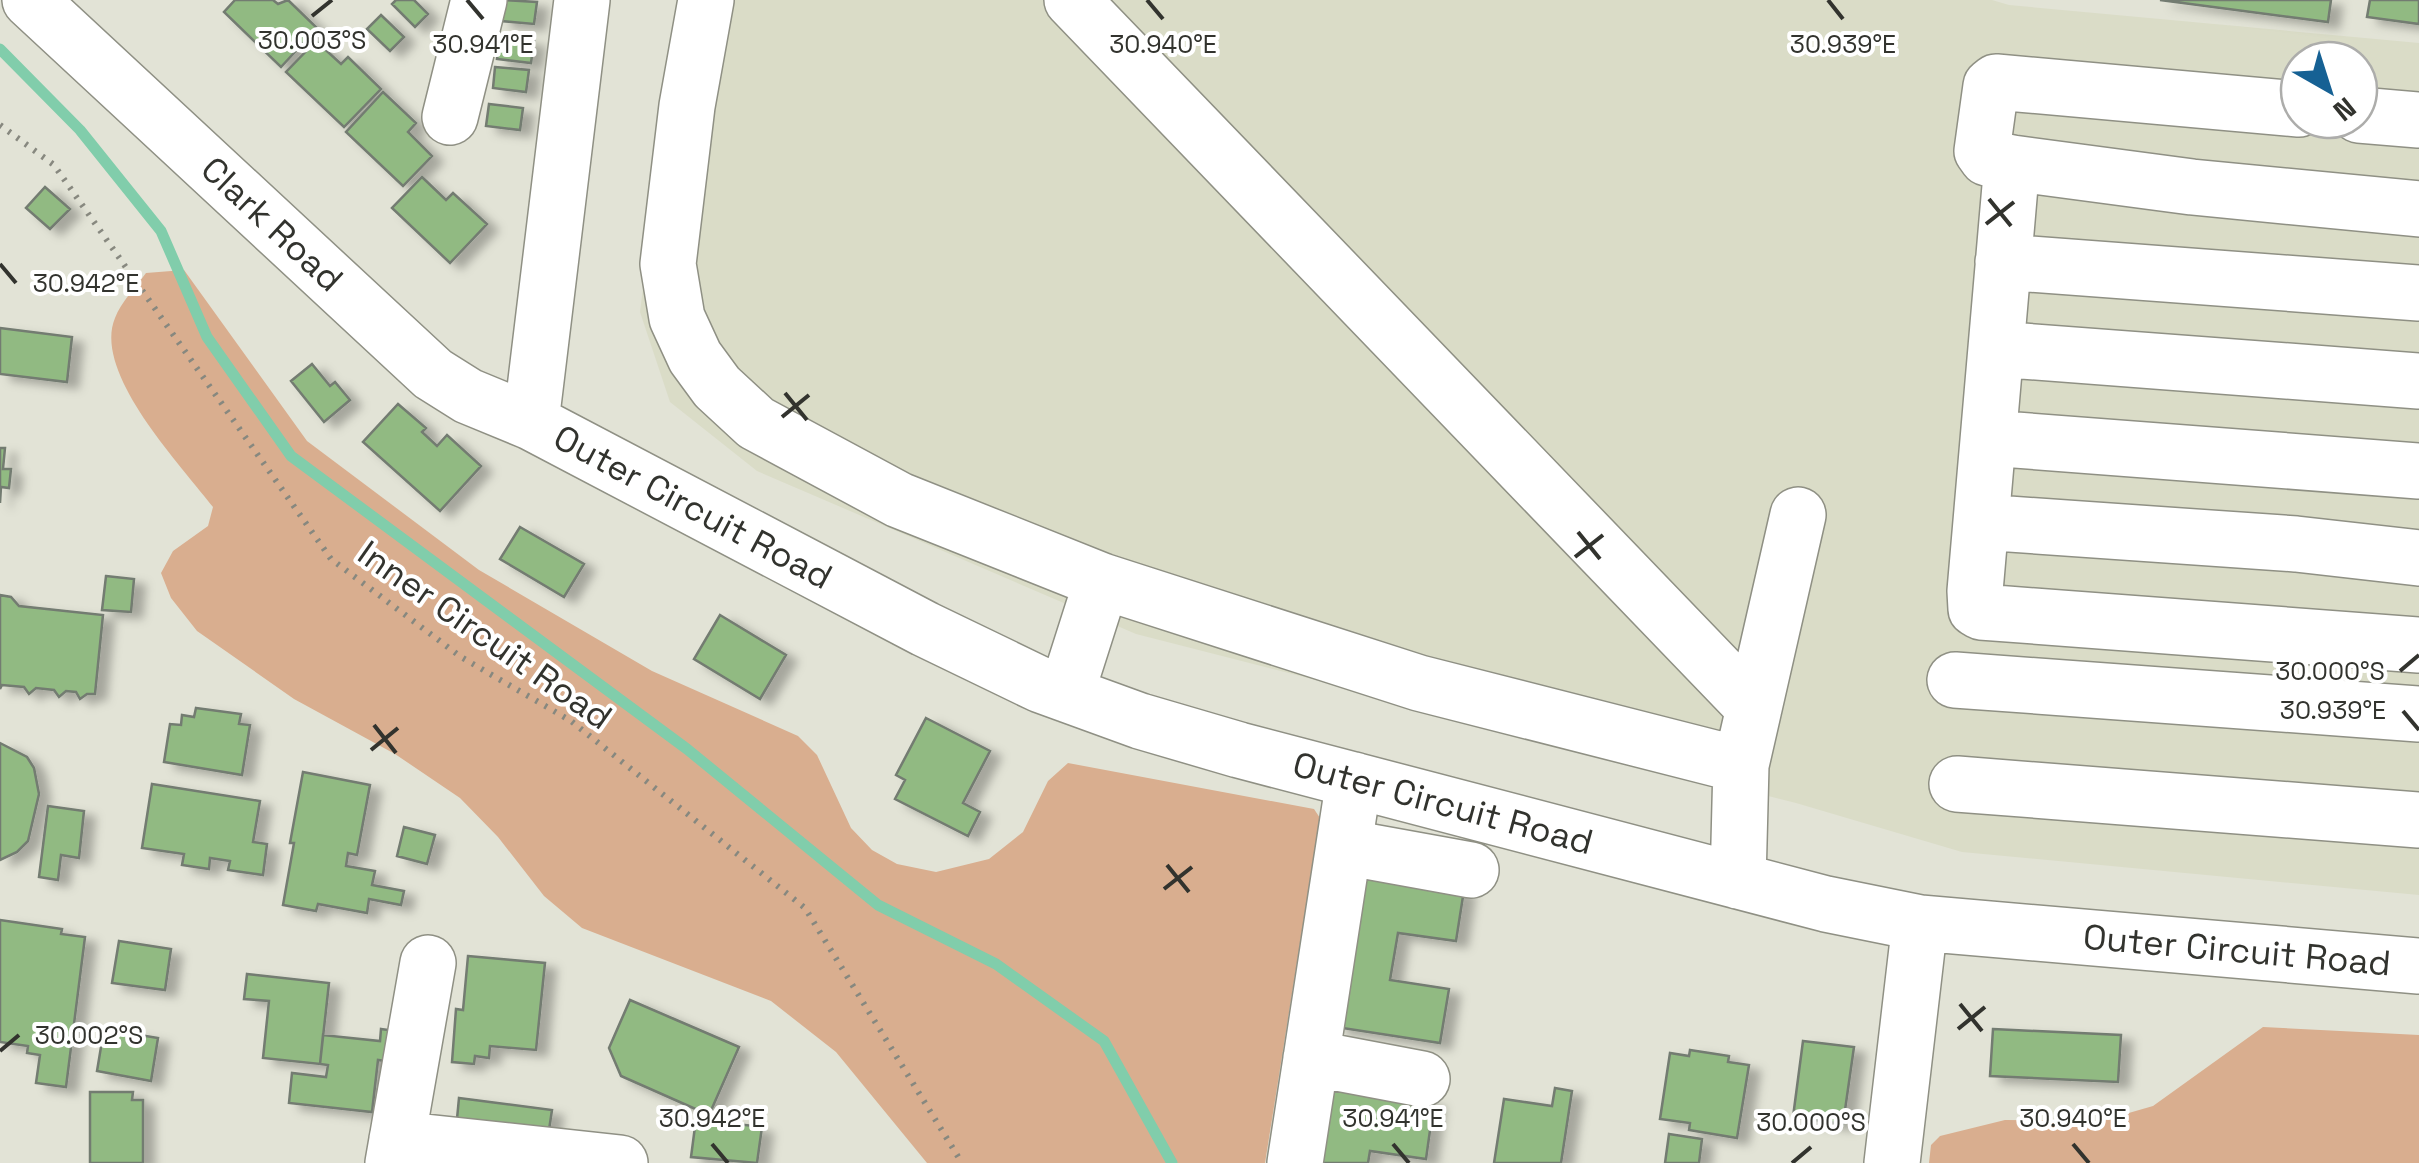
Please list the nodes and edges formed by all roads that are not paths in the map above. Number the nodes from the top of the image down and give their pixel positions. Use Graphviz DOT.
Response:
graph roads {
  1 [pos="30,0"];
  2 [pos="479,0"];
  3 [pos="582,0"];
  4 [pos="706,0"];
  5 [pos="1072,0"];
  6 [pos="2279,107"];
  7 [pos="450,117"];
  8 [pos="2379,117"];
  9 [pos="2419,120"];
  10 [pos="2012,162"];
  11 [pos="2419,209"];
  12 [pos="2004,262"];
  13 [pos="2419,293"];
  14 [pos="1996,349"];
  15 [pos="2419,380"];
  16 [pos="531,422"];
  17 [pos="1989,438"];
  18 [pos="2419,471"];
  19 [pos="1798,515"];
  20 [pos="1982,522"];
  21 [pos="2419,558"];
  22 [pos="1102,581"];
  23 [pos="2419,645"];
  24 [pos="1955,680"];
  25 [pos="1066,694"];
  26 [pos="1754,708"];
  27 [pos="2419,714"];
  28 [pos="1741,765"];
  29 [pos="1354,780"];
  30 [pos="1957,784"];
  31 [pos="2419,820"];
  32 [pos="1344,848"];
  33 [pos="1470,870"];
  34 [pos="1738,881"];
  35 [pos="1920,923"];
  36 [pos="428,963"];
  37 [pos="2419,966"];
  38 [pos="1311,1058"];
  39 [pos="1422,1080"];
  40 [pos="395,1151"];
  41 [pos="620,1163"];
  42 [pos="1295,1163"];
  43 [pos="1892,1163"];
  1 -- 16 [label="street, Clark Road"];
  2 -- 7 [label="street"];
  3 -- 16 [label="street"];
  4 -- 22 [label="street"];
  5 -- 26 [label="street"];
  6 -- 10 [label="street"];
  8 -- 9 [label="street"];
  10 -- 11 [label="street"];
  10 -- 12 [label="street"];
  12 -- 13 [label="street"];
  12 -- 14 [label="street"];
  14 -- 15 [label="street"];
  14 -- 17 [label="street"];
  16 -- 25 [label="street, Outer Circuit Road"];
  17 -- 18 [label="street"];
  17 -- 20 [label="street"];
  19 -- 26 [label="street"];
  20 -- 21 [label="street"];
  20 -- 23 [label="street"];
  22 -- 25 [label="street"];
  22 -- 28 [label="street"];
  24 -- 27 [label="street"];
  25 -- 29 [label="street, Outer Circuit Road"];
  26 -- 28 [label="street"];
  28 -- 34 [label="street"];
  29 -- 32 [label="street"];
  29 -- 34 [label="street, Outer Circuit Road"];
  30 -- 31 [label="street"];
  32 -- 33 [label="street"];
  32 -- 38 [label="street"];
  34 -- 35 [label="street, Outer Circuit Road"];
  35 -- 37 [label="street, Outer Circuit Road"];
  35 -- 43 [label="street"];
  36 -- 40 [label="street"];
  38 -- 39 [label="street"];
  38 -- 42 [label="street"];
  40 -- 41 [label="street"];
}
